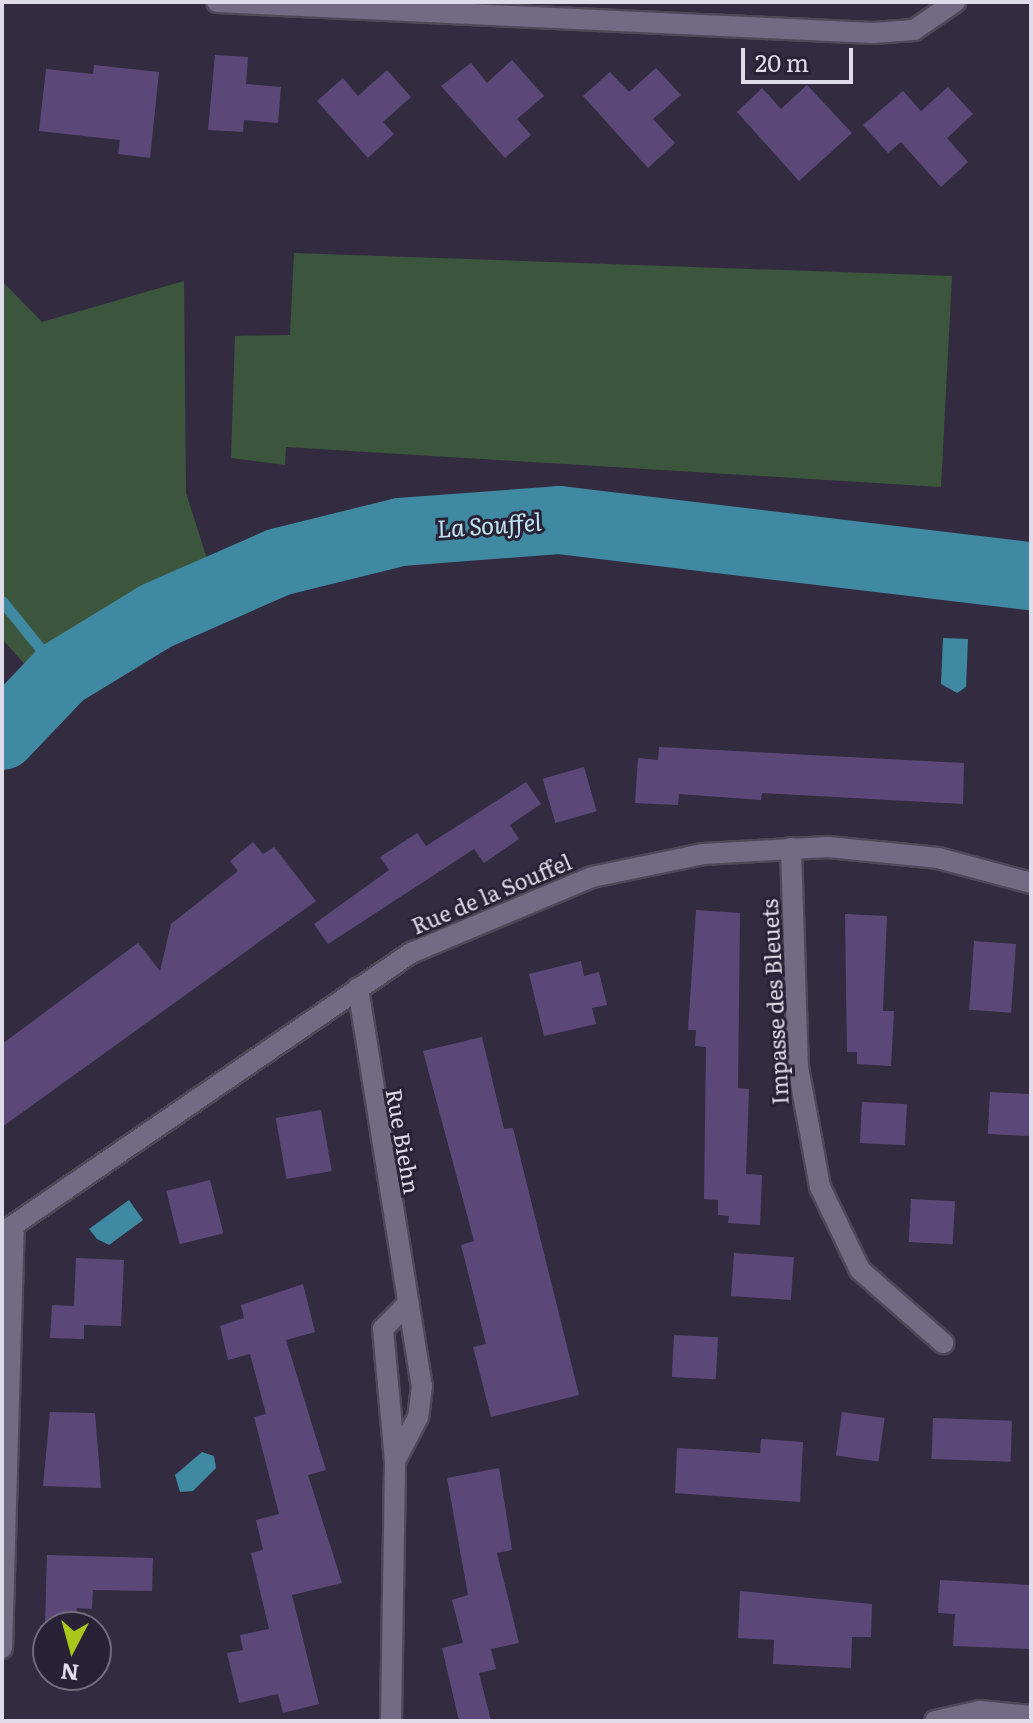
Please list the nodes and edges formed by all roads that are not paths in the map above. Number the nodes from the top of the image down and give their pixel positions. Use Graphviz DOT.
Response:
graph roads {
  1 [pos="217,2"];
  2 [pos="955,2"];
  3 [pos="307,4"];
  4 [pos="791,848"];
  5 [pos="1031,883"];
  6 [pos="358,988"];
  7 [pos="8,1229"];
  8 [pos="409,1302"];
  9 [pos="943,1343"];
  10 [pos="395,1461"];
  11 [pos="2,1648"];
  12 [pos="1031,1716"];
  13 [pos="391,1721"];
  14 [pos="935,1721"];
  1 -- 3 [label="street"];
  2 -- 3 [label="street"];
  4 -- 5 [label="street, Rue de la Souffel"];
  4 -- 6 [label="street, Rue de la Souffel"];
  4 -- 9 [label="street, Impasse des Bleuets"];
  6 -- 7 [label="street, Rue de la Souffel"];
  6 -- 8 [label="street, Rue Biehn"];
  7 -- 11 [label="street"];
  8 -- 10 [label="street, Rue Biehn"];
  8 -- 10 [label="street, Rue Biehn"];
  10 -- 13 [label="street, Rue Biehn"];
  12 -- 14 [label="street"];
}
